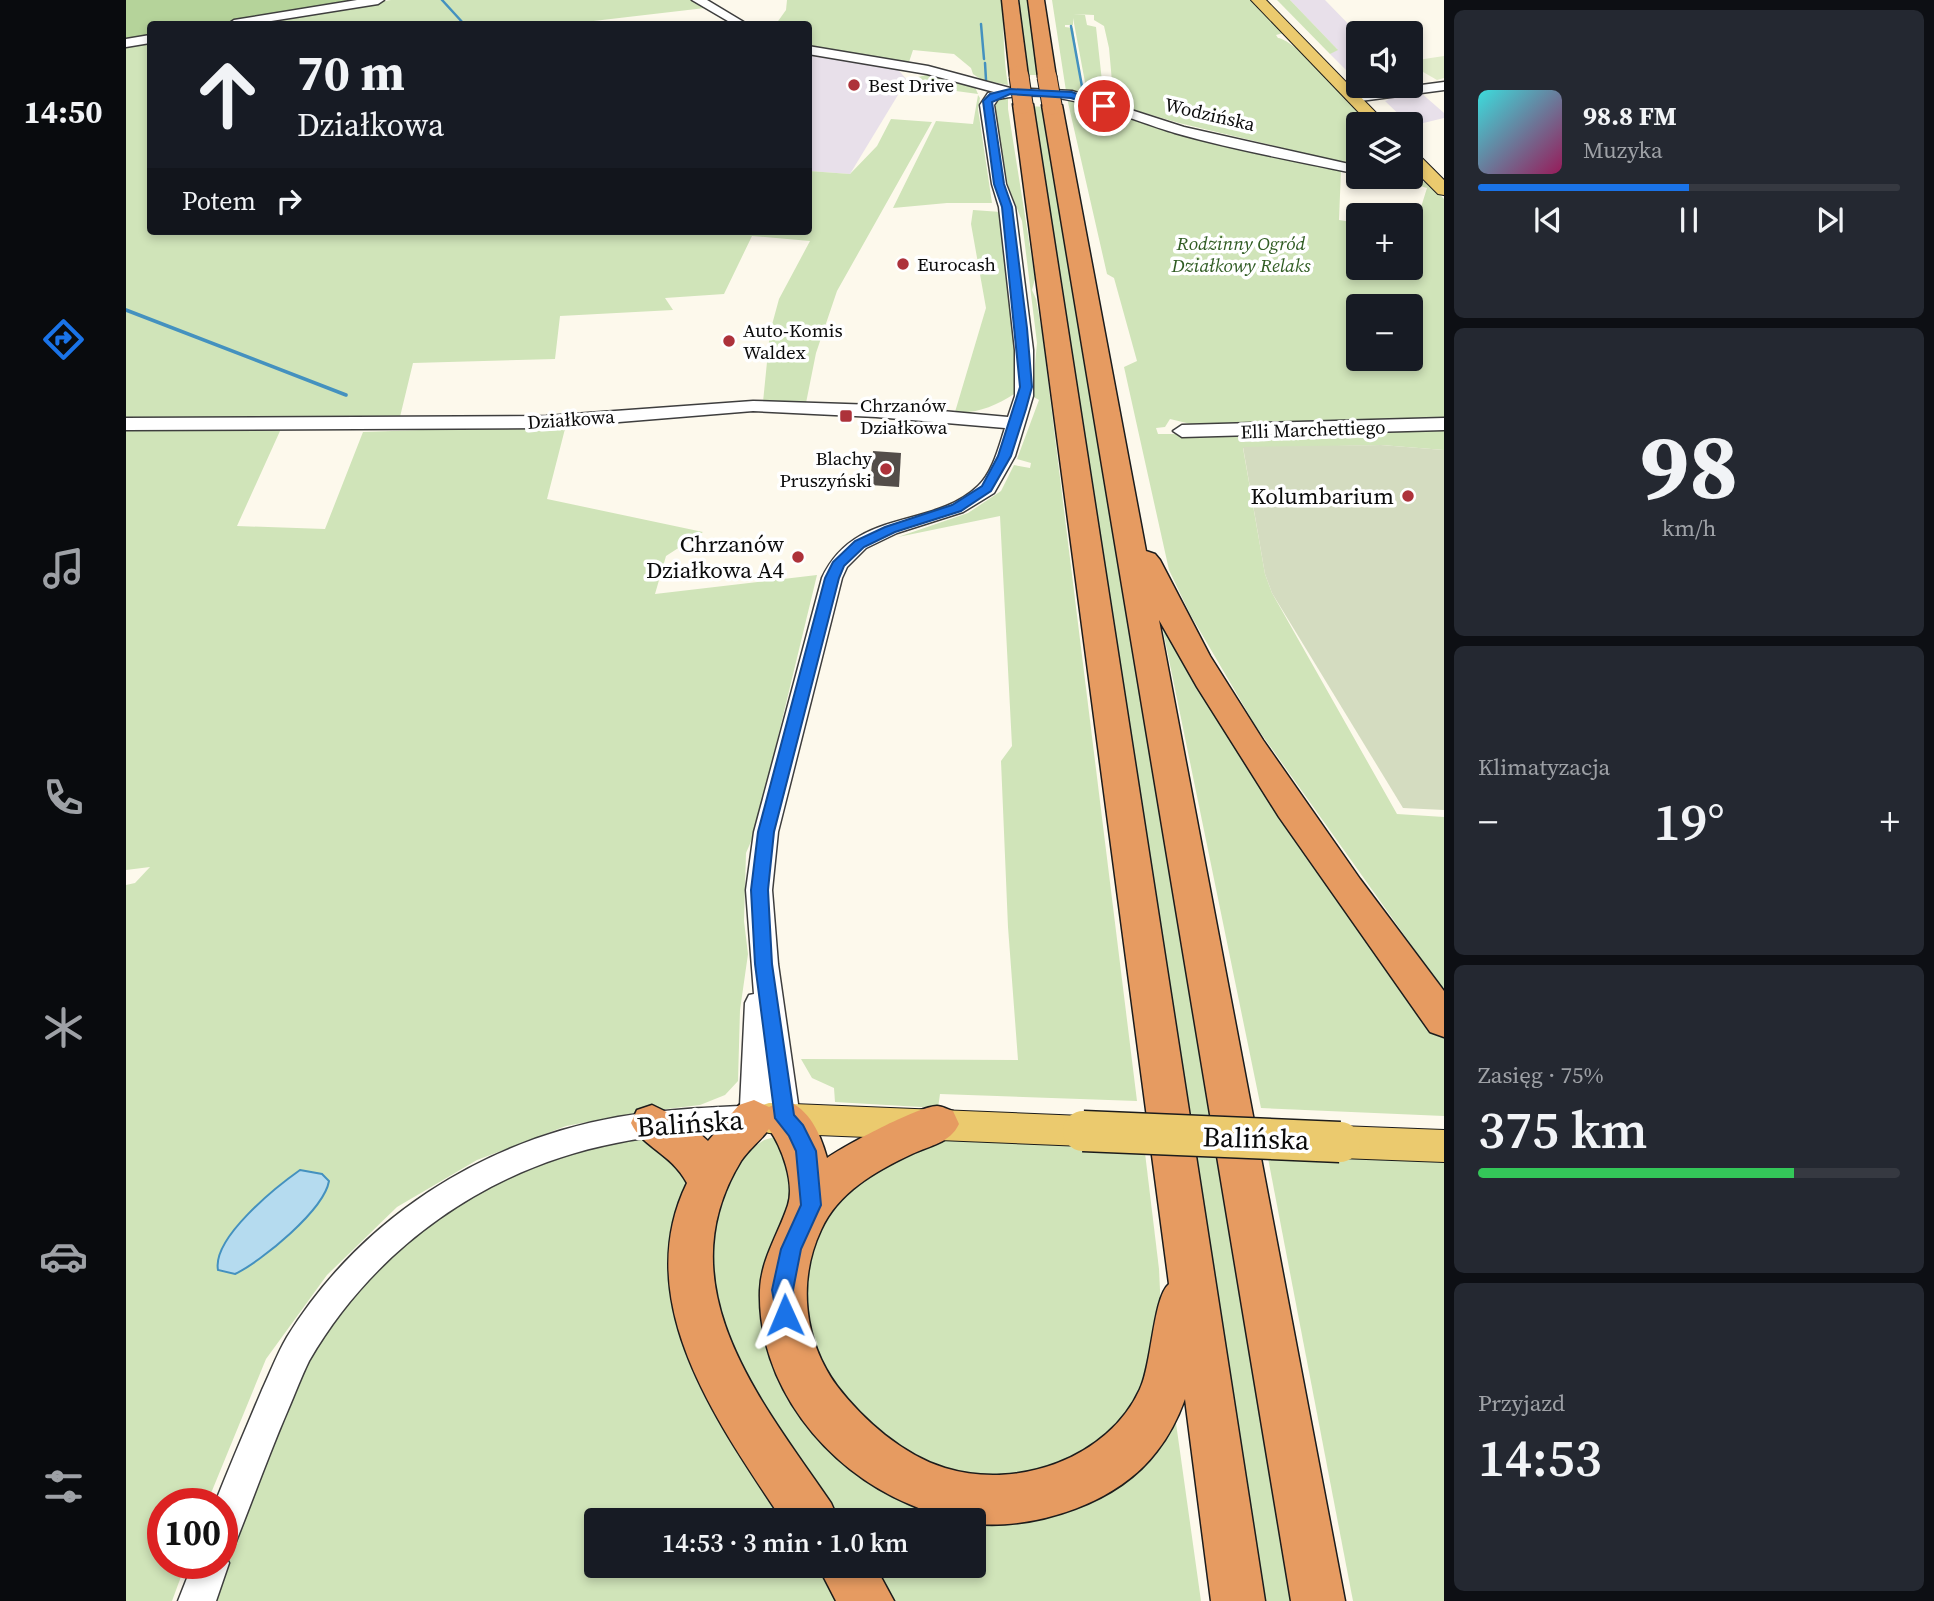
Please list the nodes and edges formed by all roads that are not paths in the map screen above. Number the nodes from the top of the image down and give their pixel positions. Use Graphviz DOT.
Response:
graph roads {
  1 [pos="378,0"];
  2 [pos="698,0"];
  3 [pos="1010,0"];
  4 [pos="1036,0"];
  5 [pos="1258,0"];
  6 [pos="252,21"];
  7 [pos="736,21"];
  8 [pos="147,40"];
  9 [pos="126,43"];
  10 [pos="812,51"];
  11 [pos="972,81"];
  12 [pos="1444,86"];
  13 [pos="1423,89"];
  14 [pos="1017,90"];
  15 [pos="1346,91"];
  16 [pos="993,96"];
  17 [pos="1353,98"];
  18 [pos="1367,112"];
  19 [pos="1346,167"];
  20 [pos="1423,177"];
  21 [pos="1444,190"];
  22 [pos="1016,423"];
  23 [pos="126,424"];
  24 [pos="1444,424"];
  25 [pos="1182,431"];
  26 [pos="1124,512"];
  27 [pos="1444,1021"];
  28 [pos="769,1118"];
  29 [pos="652,1122"];
  30 [pos="938,1124"];
  31 [pos="1444,1146"];
  32 [pos="709,1182"];
  33 [pos="811,1205"];
  34 [pos="1188,1258"];
  35 [pos="238,1488"];
  36 [pos="804,1508"];
  37 [pos="852,1578"];
  38 [pos="205,1579"];
  39 [pos="197,1601"];
  40 [pos="867,1601"];
  41 [pos="1238,1601"];
  42 [pos="1318,1601"];
  1 -- 6 [label="street"];
  2 -- 7 [label="street"];
  3 -- 14 [label="highway"];
  4 -- 26 [label="highway, bridge"];
  5 -- 15 [label="main road"];
  8 -- 9 [label="street"];
  10 -- 11 [label="street, Wodzińska"];
  11 -- 14 [label="street, Wodzińska"];
  11 -- 16 [label="street, Wodzińska"];
  12 -- 13 [label="street"];
  14 -- 16 [label="street"];
  14 -- 19 [label="street, Wodzińska"];
  14 -- 34 [label="highway"];
  16 -- 22 [label="street"];
  17 -- 18 [label="main road"];
  20 -- 21 [label="main road"];
  22 -- 23 [label="street, Działkowa"];
  22 -- 28 [label="street"];
  24 -- 25 [label="street, Elli Marchettiego"];
  26 -- 27 [label="highway"];
  26 -- 42 [label="highway"];
  28 -- 29 [label="street, Balińska"];
  28 -- 30 [label="main road, Balińska"];
  28 -- 32 [label="highway"];
  28 -- 33 [label="highway"];
  29 -- 32 [label="highway"];
  29 -- 35 [label="street, Balińska"];
  30 -- 31 [label="main road, Balińska, bridge"];
  30 -- 33 [label="highway"];
  32 -- 36 [label="highway"];
  33 -- 34 [label="highway"];
  34 -- 41 [label="highway"];
  37 -- 40 [label="highway"];
  38 -- 39 [label="street"];
}
